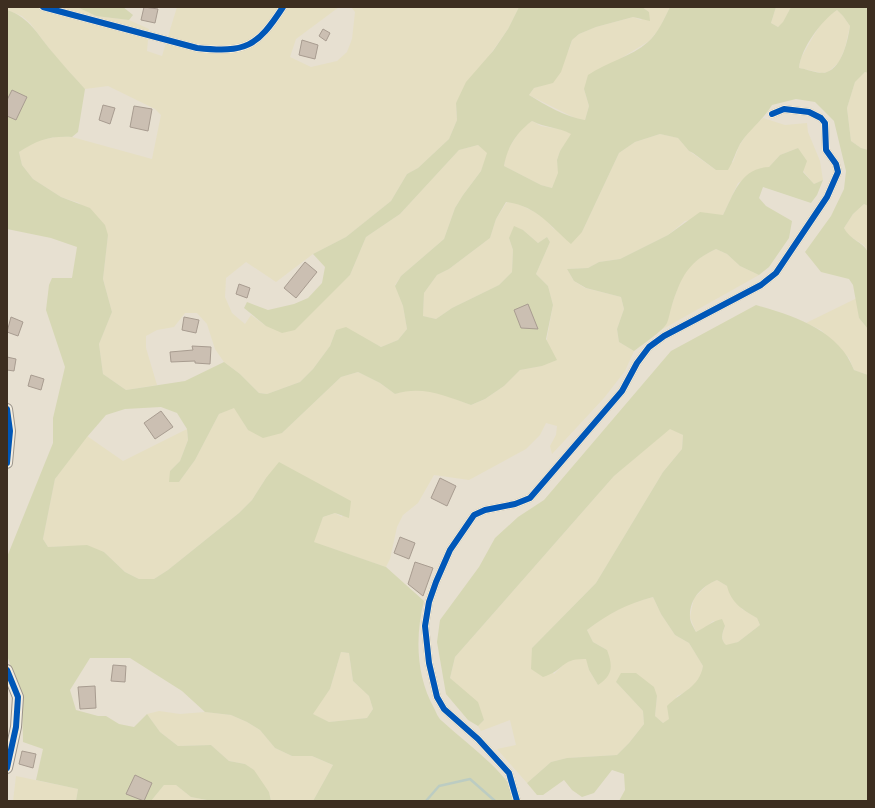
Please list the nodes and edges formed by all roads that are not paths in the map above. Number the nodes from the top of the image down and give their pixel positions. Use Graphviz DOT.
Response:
graph roads {
  1 [pos="43,7"];
  2 [pos="283,7"];
  3 [pos="772,114"];
  4 [pos="7,409"];
  5 [pos="7,464"];
  6 [pos="7,670"];
  7 [pos="7,768"];
  8 [pos="517,801"];
  1 -- 2 [label="street"];
  3 -- 8 [label="street"];
  4 -- 5 [label="street"];
  6 -- 7 [label="street"];
}
